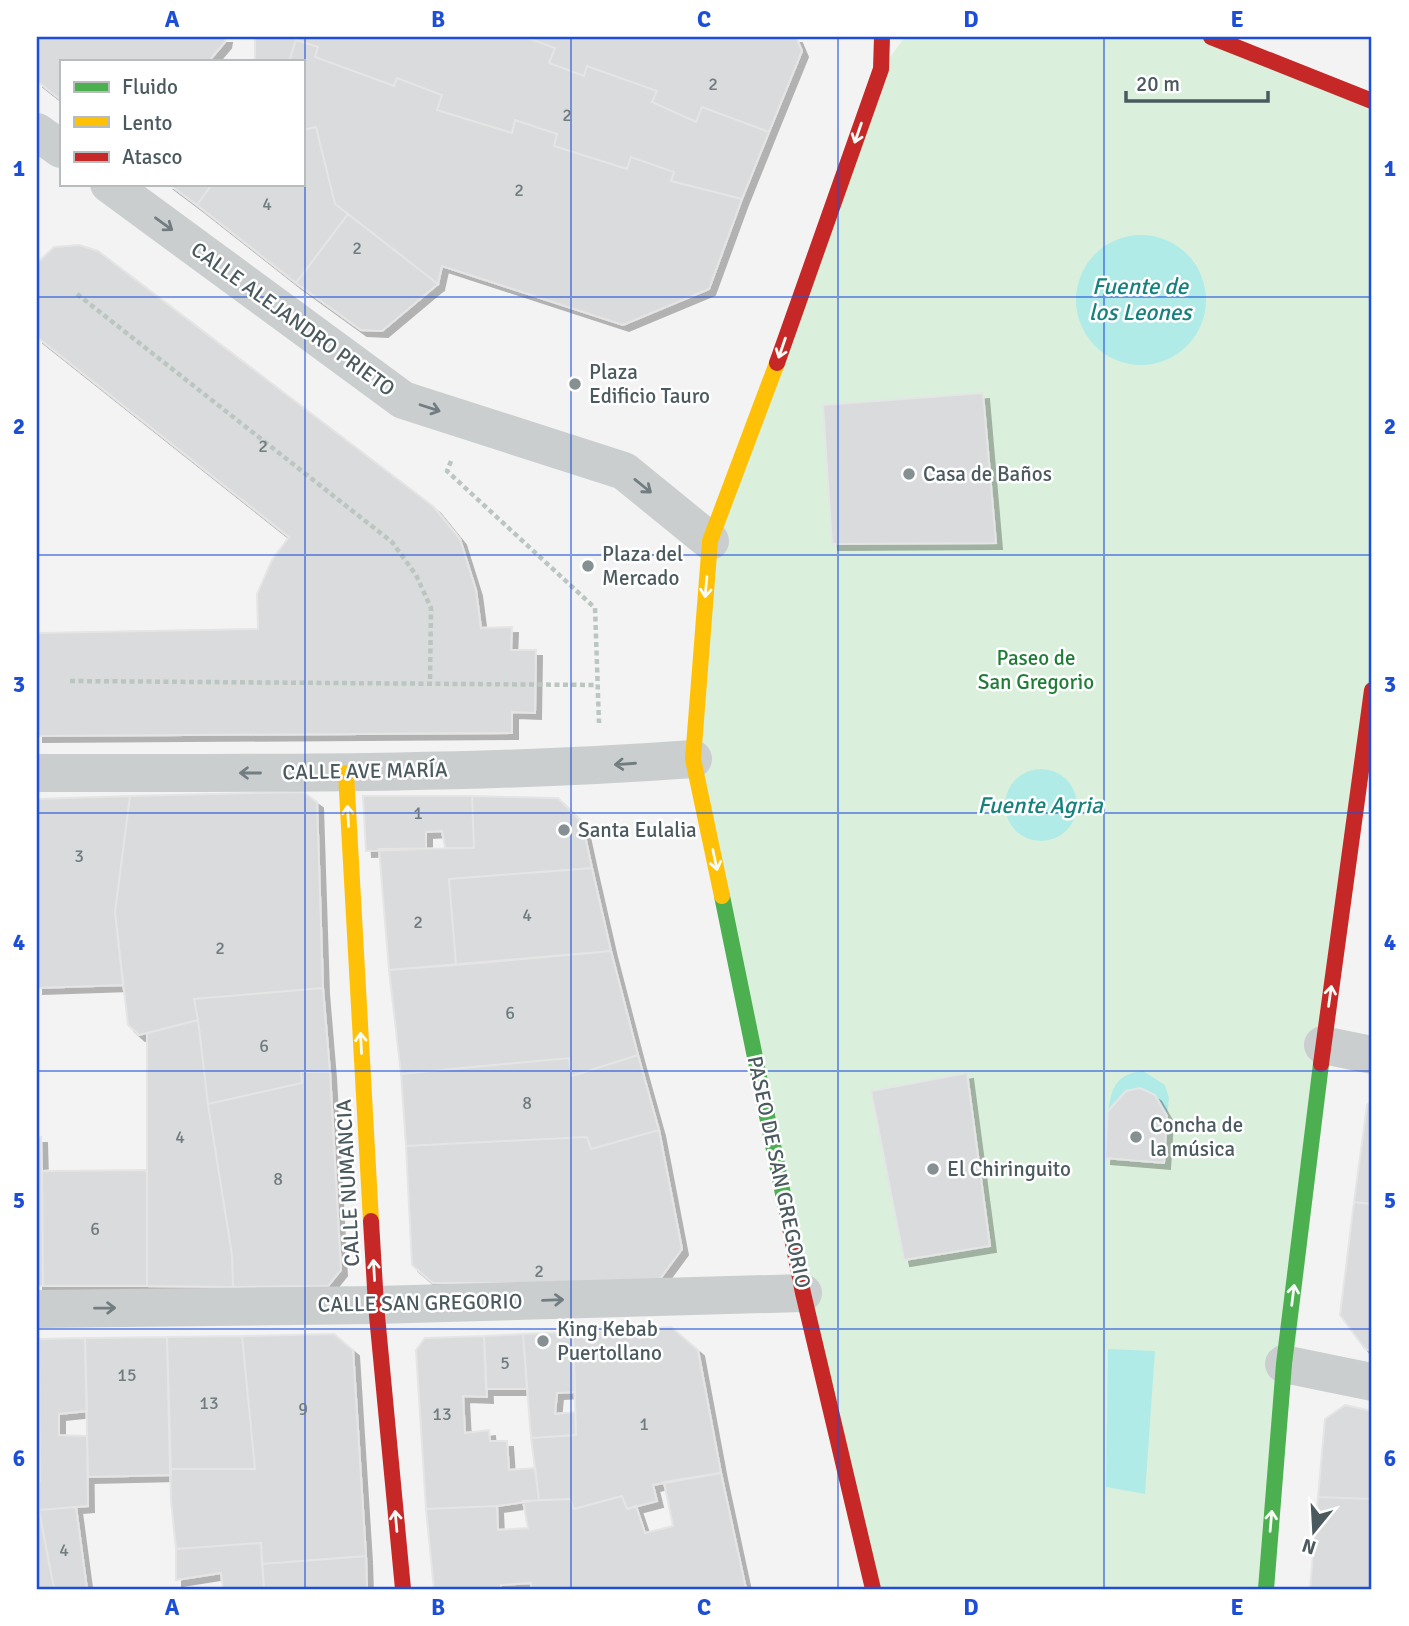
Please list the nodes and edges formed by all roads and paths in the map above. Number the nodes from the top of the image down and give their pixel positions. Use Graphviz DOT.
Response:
graph roads {
  1 [pos="905,37"];
  2 [pos="1210,37"];
  3 [pos="881,53"];
  4 [pos="1372,101"];
  5 [pos="37,132"];
  6 [pos="60,148"];
  7 [pos="112,186"];
  8 [pos="77,294"];
  9 [pos="466,420"];
  10 [pos="710,541"];
  11 [pos="70,681"];
  12 [pos="430,683"];
  13 [pos="597,685"];
  14 [pos="1372,690"];
  15 [pos="693,759"];
  16 [pos="601,766"];
  17 [pos="37,773"];
  18 [pos="346,773"];
  19 [pos="1323,1045"];
  20 [pos="1372,1055"];
  21 [pos="803,1293"];
  22 [pos="376,1305"];
  23 [pos="37,1309"];
  24 [pos="1284,1364"];
  25 [pos="1372,1382"];
  26 [pos="403,1589"];
  27 [pos="873,1589"];
  28 [pos="1266,1589"];
  1 -- 3 [label="street, PASEO DE SAN GREGORIO"];
  2 -- 4 [label="main road"];
  3 -- 10 [label="main road, PASEO DE SAN GREGORIO, one-way"];
  5 -- 6 [label="street"];
  7 -- 9 [label="street, CALLE ALEJANDRO PRIETO, one-way"];
  8 -- 12 [label="path"];
  9 -- 10 [label="street, CALLE ALEJANDRO PRIETO, one-way"];
  9 -- 13 [label="path"];
  10 -- 15 [label="main road, PASEO DE SAN GREGORIO, one-way"];
  11 -- 12 [label="path"];
  12 -- 13 [label="path"];
  13 -- 16 [label="path"];
  19 -- 14 [label="main road, one-way"];
  15 -- 16 [label="street, CALLE AVE MARÍA, one-way"];
  15 -- 21 [label="main road, PASEO DE SAN GREGORIO, one-way"];
  16 -- 18 [label="street, CALLE AVE MARÍA"];
  18 -- 17 [label="street, CALLE AVE MARÍA, one-way"];
  22 -- 18 [label="main road, CALLE NUMANCIA, one-way"];
  19 -- 20 [label="street"];
  24 -- 19 [label="main road, one-way"];
  22 -- 21 [label="street, CALLE SAN GREGORIO, one-way"];
  21 -- 27 [label="main road, PASEO DE SAN GREGORIO"];
  23 -- 22 [label="street, CALLE SAN GREGORIO, one-way"];
  26 -- 22 [label="main road, CALLE NUMANCIA, one-way"];
  24 -- 25 [label="street"];
  28 -- 24 [label="main road, one-way"];
}
